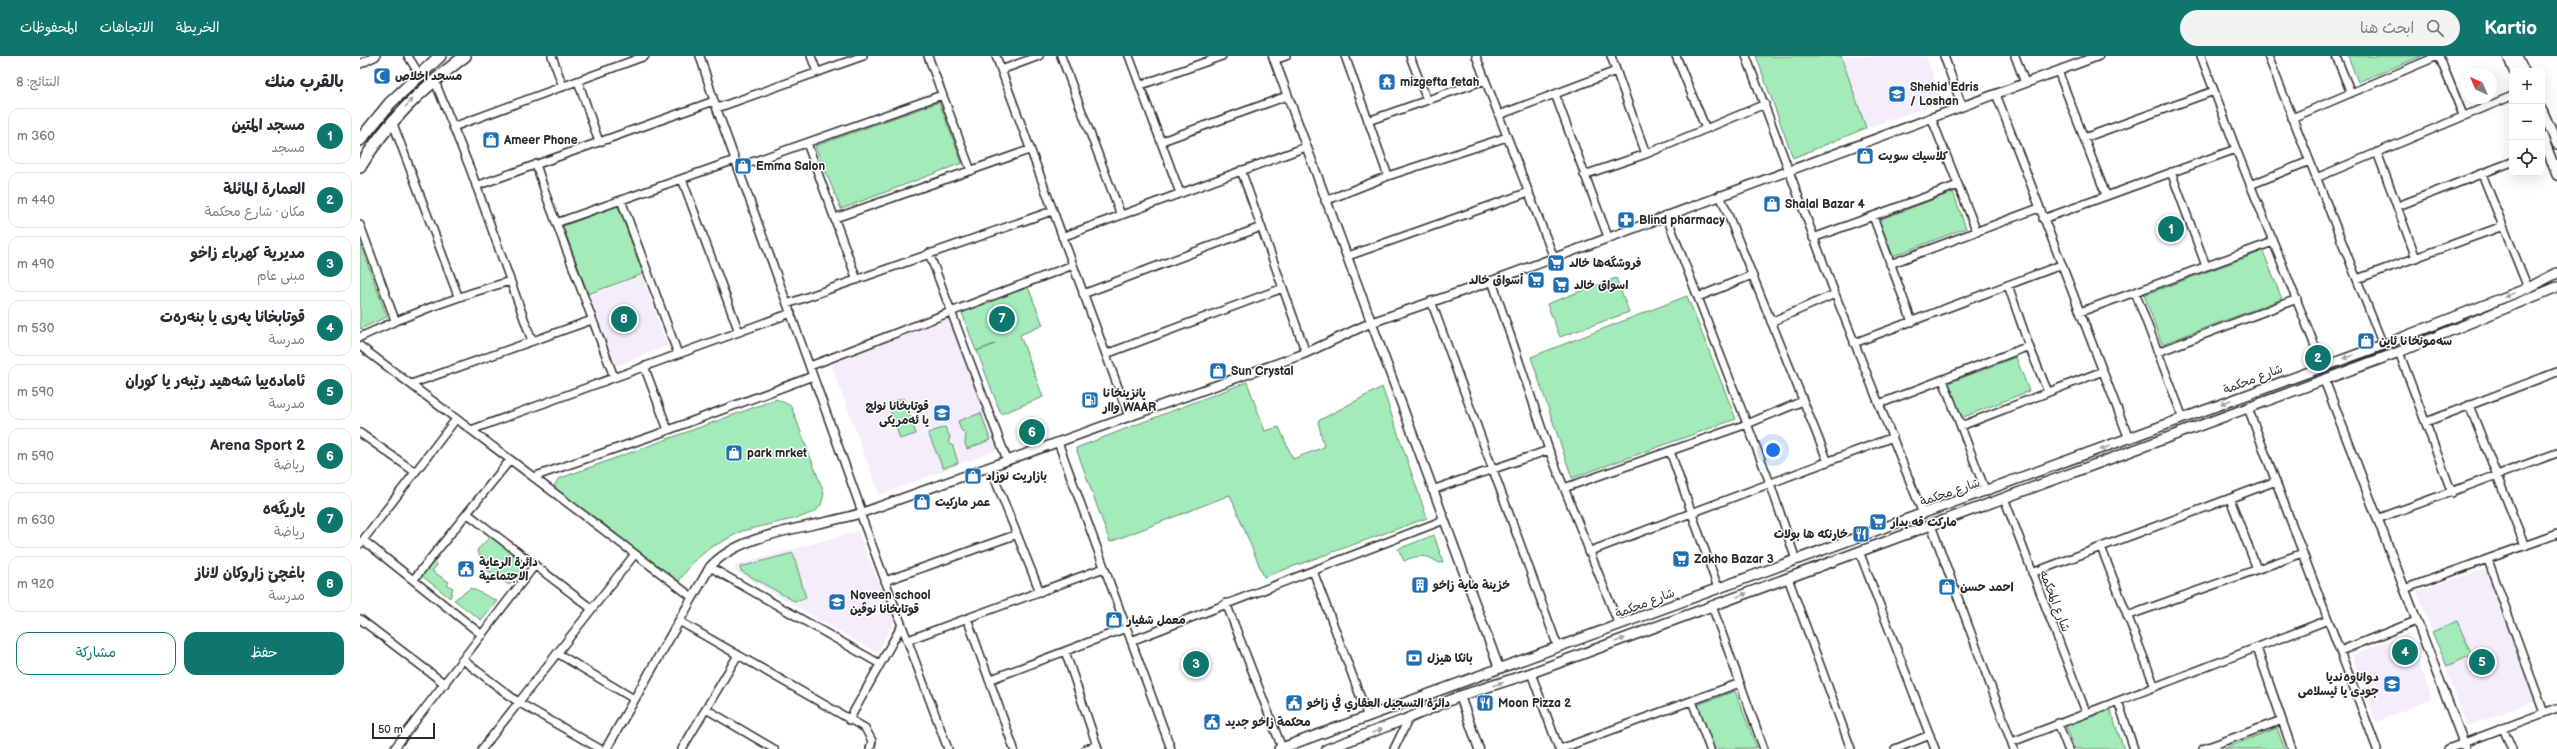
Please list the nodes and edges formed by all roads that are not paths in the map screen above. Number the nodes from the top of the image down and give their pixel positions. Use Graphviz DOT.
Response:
graph roads {
  1 [pos="376,56"];
  2 [pos="408,56"];
  3 [pos="440,56"];
  4 [pos="465,56"];
  5 [pos="552,56"];
  6 [pos="645,56"];
  7 [pos="700,56"];
  8 [pos="811,56"];
  9 [pos="863,56"];
  10 [pos="928,56"];
  11 [pos="996,56"];
  12 [pos="1039,56"];
  13 [pos="1061,56"];
  14 [pos="1129,56"];
  15 [pos="1222,56"];
  16 [pos="1286,56"];
  17 [pos="1345,56"];
  18 [pos="1410,56"];
  19 [pos="1477,56"];
  20 [pos="1611,56"];
  21 [pos="1676,56"];
  22 [pos="1746,56"];
  23 [pos="1944,56"];
  24 [pos="2015,56"];
  25 [pos="2098,56"];
  26 [pos="2201,56"];
  27 [pos="2268,56"];
  28 [pos="2336,56"];
  29 [pos="2439,56"];
  30 [pos="2508,56"];
  31 [pos="2517,56"];
  32 [pos="637,58"];
  33 [pos="1274,58"];
  34 [pos="360,64"];
  35 [pos="2513,68"];
  36 [pos="2523,68"];
  37 [pos="1001,70"];
  38 [pos="1616,70"];
  39 [pos="2058,71"];
  40 [pos="817,72"];
  41 [pos="419,74"];
  42 [pos="434,79"];
  43 [pos="1485,80"];
  44 [pos="578,81"];
  45 [pos="2025,83"];
  46 [pos="1141,85"];
  47 [pos="563,87"];
  48 [pos="2214,91"];
  49 [pos="2351,93"];
  50 [pos="1555,94"];
  51 [pos="1996,94"];
  52 [pos="942,95"];
  53 [pos="1287,96"];
  54 [pos="2509,97"];
  55 [pos="1427,100"];
  56 [pos="1765,104"];
  57 [pos="715,105"];
  58 [pos="1962,106"];
  59 [pos="1499,115"];
  60 [pos="2463,115"];
  61 [pos="2545,116"];
  62 [pos="1931,117"];
  63 [pos="2292,118"];
  64 [pos="392,121"];
  65 [pos="1368,121"];
  66 [pos="453,127"];
  67 [pos="365,128"];
  68 [pos="1706,129"];
  69 [pos="1507,136"];
  70 [pos="2084,138"];
  71 [pos="360,140"];
  72 [pos="1162,141"];
  73 [pos="599,142"];
  74 [pos="807,142"];
  75 [pos="2557,144"];
  76 [pos="1306,147"];
  77 [pos="2236,149"];
  78 [pos="1029,150"];
  79 [pos="2545,150"];
  80 [pos="2377,152"];
  81 [pos="1646,154"];
  82 [pos="735,160"];
  83 [pos="2310,161"];
  84 [pos="2509,163"];
  85 [pos="536,164"];
  86 [pos="360,167"];
  87 [pos="738,167"];
  88 [pos="1241,170"];
  89 [pos="1788,170"];
  90 [pos="970,171"];
  91 [pos="2171,172"];
  92 [pos="2482,174"];
  93 [pos="1584,175"];
  94 [pos="2557,175"];
  95 [pos="1388,176"];
  96 [pos="2316,178"];
  97 [pos="682,179"];
  98 [pos="1958,185"];
  99 [pos="2250,185"];
  100 [pos="476,186"];
  101 [pos="1528,192"];
  102 [pos="1180,193"];
  103 [pos="1720,195"];
  104 [pos="2106,195"];
  105 [pos="622,200"];
  106 [pos="1325,201"];
  107 [pos="2398,206"];
  108 [pos="2039,208"];
  109 [pos="1052,211"];
  110 [pos="1121,214"];
  111 [pos="1666,215"];
  112 [pos="1873,216"];
  113 [pos="835,218"];
  114 [pos="2043,218"];
  115 [pos="556,223"];
  116 [pos="360,225"];
  117 [pos="2503,226"];
  118 [pos="1261,227"];
  119 [pos="1977,232"];
  120 [pos="1062,237"];
  121 [pos="1608,237"];
  122 [pos="1813,238"];
  123 [pos="2273,242"];
  124 [pos="929,253"];
  125 [pos="1348,256"];
  126 [pos="1554,258"];
  127 [pos="2416,258"];
  128 [pos="1890,264"];
  129 [pos="1073,265"];
  130 [pos="2061,265"];
  131 [pos="2206,266"];
  132 [pos="2557,273"];
  133 [pos="1752,275"];
  134 [pos="2357,279"];
  135 [pos="858,280"];
  136 [pos="510,281"];
  137 [pos="1492,281"];
  138 [pos="2008,285"];
  139 [pos="2557,287"];
  140 [pos="1283,288"];
  141 [pos="2528,288"];
  142 [pos="2135,292"];
  143 [pos="1083,294"];
  144 [pos="1835,294"];
  145 [pos="458,296"];
  146 [pos="1698,297"];
  147 [pos="2297,299"];
  148 [pos="1432,302"];
  149 [pos="787,304"];
  150 [pos="950,312"];
  151 [pos="2080,312"];
  152 [pos="791,313"];
  153 [pos="395,320"];
  154 [pos="592,320"];
  155 [pos="1771,322"];
  156 [pos="1912,322"];
  157 [pos="1370,323"];
  158 [pos="739,332"];
  159 [pos="360,337"];
  160 [pos="532,341"];
  161 [pos="1854,342"];
  162 [pos="2383,345"];
  163 [pos="360,346"];
  164 [pos="2029,346"];
  165 [pos="2158,352"];
  166 [pos="2400,352"];
  167 [pos="1306,353"];
  168 [pos="678,354"];
  169 [pos="1106,354"];
  170 [pos="644,366"];
  171 [pos="810,366"];
  172 [pos="2323,366"];
  173 [pos="2103,371"];
  174 [pos="2557,372"];
  175 [pos="813,376"];
  176 [pos="614,377"];
  177 [pos="2324,379"];
  178 [pos="1943,380"];
  179 [pos="411,384"];
  180 [pos="2048,392"];
  181 [pos="1804,401"];
  182 [pos="1879,404"];
  183 [pos="2469,405"];
  184 [pos="2248,408"];
  185 [pos="1129,417"];
  186 [pos="2183,418"];
  187 [pos="456,419"];
  188 [pos="2426,422"];
  189 [pos="1747,424"];
  190 [pos="1961,426"];
  191 [pos="471,430"];
  192 [pos="668,430"];
  193 [pos="361,436"];
  194 [pos="1893,437"];
  195 [pos="2129,439"];
  196 [pos="1058,442"];
  197 [pos="1549,450"];
  198 [pos="1670,451"];
  199 [pos="2557,453"];
  200 [pos="510,460"];
  201 [pos="1007,460"];
  202 [pos="2068,461"];
  203 [pos="1828,462"];
  204 [pos="990,467"];
  205 [pos="2048,468"];
  206 [pos="1494,469"];
  207 [pos="415,472"];
  208 [pos="2074,472"];
  209 [pos="2499,476"];
  210 [pos="533,477"];
  211 [pos="2052,479"];
  212 [pos="2276,481"];
  213 [pos="1770,483"];
  214 [pos="1564,488"];
  215 [pos="1432,490"];
  216 [pos="1986,492"];
  217 [pos="2452,493"];
  218 [pos="2004,498"];
  219 [pos="2230,498"];
  220 [pos="861,512"];
  221 [pos="1693,512"];
  222 [pos="468,514"];
  223 [pos="1923,514"];
  224 [pos="2377,519"];
  225 [pos="1444,520"];
  226 [pos="1931,525"];
  227 [pos="2557,534"];
  228 [pos="1016,535"];
  229 [pos="361,542"];
  230 [pos="2525,546"];
  231 [pos="2101,547"];
  232 [pos="1859,551"];
  233 [pos="1588,552"];
  234 [pos="2303,552"];
  235 [pos="635,554"];
  236 [pos="1796,560"];
  237 [pos="2488,560"];
  238 [pos="535,565"];
  239 [pos="710,568"];
  240 [pos="1104,568"];
  241 [pos="2258,569"];
  242 [pos="1313,571"];
  243 [pos="2032,573"];
  244 [pos="1788,578"];
  245 [pos="414,579"];
  246 [pos="886,581"];
  247 [pos="1718,588"];
  248 [pos="2404,589"];
  249 [pos="1040,592"];
  250 [pos="692,598"];
  251 [pos="1226,603"];
  252 [pos="1712,606"];
  253 [pos="592,609"];
  254 [pos="2127,616"];
  255 [pos="967,618"];
  256 [pos="360,619"];
  257 [pos="2328,620"];
  258 [pos="679,621"];
  259 [pos="2416,621"];
  260 [pos="902,625"];
  261 [pos="1619,625"];
  262 [pos="1126,628"];
  263 [pos="482,635"];
  264 [pos="908,640"];
  265 [pos="1131,641"];
  266 [pos="1558,647"];
  267 [pos="2257,648"];
  268 [pos="1065,651"];
  269 [pos="2340,651"];
  270 [pos="557,653"];
  271 [pos="738,655"];
  272 [pos="463,660"];
  273 [pos="880,664"];
  274 [pos="1499,668"];
  275 [pos="1531,673"];
  276 [pos="989,680"];
  277 [pos="1740,683"];
  278 [pos="445,684"];
  279 [pos="2155,687"];
  280 [pos="1460,696"];
  281 [pos="634,699"];
  282 [pos="1692,701"];
  283 [pos="2118,701"];
  284 [pos="518,702"];
  285 [pos="2557,708"];
  286 [pos="706,710"];
  287 [pos="2086,712"];
  288 [pos="2544,713"];
  289 [pos="1368,717"];
  290 [pos="1409,718"];
  291 [pos="849,720"];
  292 [pos="2282,720"];
  293 [pos="2058,723"];
  294 [pos="2503,728"];
  295 [pos="1930,735"];
  296 [pos="2013,745"];
  297 [pos="2464,746"];
  298 [pos="1097,747"];
  299 [pos="1281,748"];
  300 [pos="394,749"];
  301 [pos="482,749"];
  302 [pos="600,749"];
  303 [pos="606,749"];
  304 [pos="682,749"];
  305 [pos="774,749"];
  306 [pos="870,749"];
  307 [pos="948,749"];
  308 [pos="1014,749"];
  309 [pos="1086,749"];
  310 [pos="1171,749"];
  311 [pos="1327,749"];
  312 [pos="1394,749"];
  313 [pos="1479,749"];
  314 [pos="1559,749"];
  315 [pos="1710,749"];
  316 [pos="1764,749"];
  317 [pos="1851,749"];
  318 [pos="1895,749"];
  319 [pos="1935,749"];
  320 [pos="2068,749"];
  321 [pos="2134,749"];
  322 [pos="2204,749"];
  323 [pos="2292,749"];
  324 [pos="2376,749"];
  325 [pos="2448,749"];
  326 [pos="2512,749"];
  1 -- 34 [label="street"];
  2 -- 41 [label="street"];
  3 -- 41 [label="main road"];
  4 -- 42 [label="main road"];
  5 -- 47 [label="street"];
  6 -- 32 [label="street"];
  7 -- 57 [label="street"];
  8 -- 40 [label="street"];
  9 -- 40 [label="street"];
  10 -- 52 [label="street"];
  11 -- 37 [label="street"];
  12 -- 37 [label="street"];
  13 -- 110 [label="street"];
  14 -- 46 [label="street"];
  15 -- 46 [label="street"];
  16 -- 33 [label="street"];
  17 -- 65 [label="street"];
  18 -- 55 [label="street"];
  19 -- 43 [label="street"];
  20 -- 38 [label="street"];
  21 -- 68 [label="street"];
  22 -- 56 [label="street"];
  23 -- 58 [label="street"];
  24 -- 45 [label="street"];
  25 -- 39 [label="street"];
  26 -- 48 [label="street"];
  27 -- 63 [label="street"];
  28 -- 49 [label="street"];
  29 -- 49 [label="street"];
  29 -- 60 [label="street"];
  30 -- 35 [label="main road"];
  31 -- 36 [label="main road"];
  32 -- 44 [label="street"];
  33 -- 53 [label="street"];
  37 -- 78 [label="street"];
  38 -- 50 [label="street"];
  38 -- 81 [label="street"];
  39 -- 45 [label="street"];
  39 -- 70 [label="street"];
  40 -- 57 [label="street"];
  41 -- 67 [label="main road"];
  64 -- 42 [label="main road, one-way"];
  42 -- 66 [label="street"];
  43 -- 55 [label="street"];
  43 -- 59 [label="street"];
  44 -- 47 [label="street"];
  44 -- 73 [label="street"];
  45 -- 51 [label="street"];
  46 -- 72 [label="street"];
  47 -- 66 [label="street"];
  48 -- 70 [label="street"];
  48 -- 77 [label="street"];
  49 -- 63 [label="street"];
  50 -- 59 [label="street"];
  50 -- 93 [label="street"];
  51 -- 58 [label="street"];
  51 -- 108 [label="street"];
  52 -- 74 [label="street"];
  52 -- 90 [label="street"];
  53 -- 72 [label="street"];
  53 -- 76 [label="street"];
  54 -- 60 [label="street"];
  55 -- 65 [label="street"];
  56 -- 68 [label="street"];
  56 -- 89 [label="street"];
  57 -- 73 [label="street"];
  57 -- 82 [label="street"];
  58 -- 62 [label="street"];
  59 -- 69 [label="street"];
  60 -- 80 [label="street"];
  61 -- 75 [label="main road"];
  62 -- 89 [label="street"];
  62 -- 98 [label="street"];
  63 -- 83 [label="street"];
  64 -- 86 [label="main road"];
  64 -- 145 [label="street"];
  65 -- 95 [label="street"];
  66 -- 100 [label="street"];
  67 -- 71 [label="main road"];
  68 -- 81 [label="street"];
  69 -- 95 [label="street"];
  69 -- 101 [label="street"];
  70 -- 104 [label="street"];
  72 -- 102 [label="street"];
  73 -- 85 [label="street"];
  74 -- 87 [label="street"];
  74 -- 113 [label="street"];
  76 -- 88 [label="street"];
  76 -- 106 [label="street"];
  77 -- 91 [label="street"];
  77 -- 99 [label="street"];
  78 -- 90 [label="street"];
  78 -- 109 [label="street"];
  79 -- 94 [label="main road"];
  80 -- 96 [label="street"];
  80 -- 107 [label="street"];
  81 -- 93 [label="street"];
  82 -- 87 [label="street"];
  82 -- 97 [label="street"];
  83 -- 96 [label="street"];
  83 -- 99 [label="street"];
  84 -- 92 [label="street"];
  85 -- 100 [label="street"];
  85 -- 115 [label="street"];
  87 -- 149 [label="street"];
  88 -- 102 [label="street"];
  88 -- 118 [label="street"];
  89 -- 103 [label="street"];
  89 -- 122 [label="street"];
  90 -- 113 [label="street"];
  91 -- 104 [label="street"];
  91 -- 131 [label="street"];
  92 -- 107 [label="street"];
  92 -- 117 [label="street"];
  93 -- 121 [label="street"];
  95 -- 106 [label="street"];
  96 -- 134 [label="street"];
  97 -- 105 [label="street"];
  97 -- 158 [label="street"];
  98 -- 112 [label="street"];
  98 -- 119 [label="street"];
  99 -- 123 [label="street"];
  100 -- 136 [label="street"];
  101 -- 125 [label="street"];
  101 -- 126 [label="street"];
  102 -- 110 [label="street"];
  103 -- 111 [label="street"];
  103 -- 133 [label="street"];
  104 -- 114 [label="street"];
  105 -- 115 [label="street"];
  105 -- 168 [label="street"];
  106 -- 125 [label="street"];
  107 -- 127 [label="street"];
  108 -- 114 [label="street"];
  108 -- 119 [label="street"];
  109 -- 120 [label="street"];
  109 -- 124 [label="street"];
  110 -- 120 [label="street"];
  111 -- 121 [label="street"];
  111 -- 146 [label="street"];
  112 -- 122 [label="street"];
  112 -- 128 [label="street"];
  113 -- 135 [label="street"];
  114 -- 130 [label="street"];
  115 -- 154 [label="street"];
  116 -- 153 [label="street"];
  117 -- 127 [label="street"];
  117 -- 141 [label="street"];
  118 -- 140 [label="street"];
  118 -- 143 [label="street"];
  119 -- 128 [label="street"];
  120 -- 129 [label="street"];
  121 -- 126 [label="street"];
  122 -- 144 [label="street"];
  123 -- 131 [label="street"];
  123 -- 147 [label="street"];
  124 -- 135 [label="street"];
  124 -- 150 [label="street"];
  125 -- 157 [label="street"];
  126 -- 137 [label="street"];
  127 -- 134 [label="street"];
  128 -- 156 [label="street"];
  129 -- 143 [label="street"];
  129 -- 150 [label="street"];
  130 -- 138 [label="street"];
  130 -- 151 [label="street"];
  131 -- 142 [label="street"];
  132 -- 141 [label="main road, شارع محكمة"];
  133 -- 146 [label="street"];
  133 -- 155 [label="street"];
  134 -- 162 [label="street"];
  135 -- 149 [label="street"];
  136 -- 145 [label="street"];
  136 -- 160 [label="street"];
  137 -- 148 [label="street"];
  137 -- 197 [label="street"];
  138 -- 156 [label="street"];
  138 -- 164 [label="street"];
  139 -- 166 [label="main road, شارع محكمة"];
  140 -- 167 [label="street"];
  140 -- 169 [label="street"];
  141 -- 162 [label="main road, شارع محكمة, one-way"];
  142 -- 151 [label="street"];
  142 -- 165 [label="street"];
  143 -- 169 [label="street"];
  144 -- 155 [label="street"];
  144 -- 161 [label="street"];
  145 -- 153 [label="street"];
  146 -- 189 [label="street"];
  147 -- 165 [label="street"];
  147 -- 172 [label="street"];
  148 -- 157 [label="street"];
  148 -- 206 [label="street"];
  149 -- 152 [label="street"];
  150 -- 171 [label="street"];
  150 -- 201 [label="street"];
  151 -- 173 [label="street"];
  152 -- 158 [label="street"];
  152 -- 171 [label="street"];
  153 -- 159 [label="street"];
  154 -- 160 [label="street"];
  154 -- 176 [label="street"];
  155 -- 181 [label="street"];
  156 -- 161 [label="street"];
  157 -- 167 [label="street"];
  157 -- 215 [label="street"];
  158 -- 168 [label="street"];
  160 -- 179 [label="street"];
  161 -- 182 [label="street"];
  162 -- 172 [label="main road, شارع محكمة, one-way"];
  163 -- 179 [label="street"];
  164 -- 178 [label="street"];
  164 -- 180 [label="street"];
  165 -- 186 [label="street"];
  166 -- 177 [label="main road, شارع محكمة"];
  166 -- 188 [label="street"];
  167 -- 185 [label="street"];
  168 -- 170 [label="street"];
  169 -- 185 [label="street"];
  170 -- 176 [label="street"];
  170 -- 192 [label="street"];
  171 -- 175 [label="street"];
  172 -- 186 [label="main road, شارع محكمة, one-way"];
  173 -- 180 [label="street"];
  173 -- 195 [label="street"];
  174 -- 183 [label="street"];
  175 -- 192 [label="street"];
  175 -- 220 [label="street"];
  176 -- 191 [label="street"];
  177 -- 184 [label="main road, شارع محكمة"];
  177 -- 224 [label="street"];
  178 -- 182 [label="street"];
  178 -- 190 [label="street"];
  179 -- 187 [label="street"];
  180 -- 190 [label="street"];
  181 -- 189 [label="street"];
  181 -- 203 [label="street"];
  182 -- 194 [label="street"];
  183 -- 188 [label="street"];
  183 -- 209 [label="street"];
  184 -- 208 [label="main road, شارع محكمة"];
  184 -- 212 [label="street"];
  185 -- 196 [label="street"];
  186 -- 195 [label="main road, شارع محكمة"];
  187 -- 191 [label="street"];
  187 -- 207 [label="street"];
  188 -- 217 [label="street"];
  189 -- 198 [label="street"];
  189 -- 213 [label="street"];
  190 -- 216 [label="street"];
  191 -- 200 [label="street"];
  192 -- 210 [label="street"];
  193 -- 207 [label="street"];
  194 -- 203 [label="street"];
  194 -- 223 [label="street"];
  195 -- 202 [label="main road, شارع محكمة, one-way"];
  196 -- 201 [label="street"];
  196 -- 240 [label="street"];
  197 -- 206 [label="street"];
  197 -- 214 [label="street"];
  198 -- 214 [label="street"];
  198 -- 221 [label="street"];
  199 -- 209 [label="street"];
  200 -- 210 [label="street"];
  200 -- 222 [label="street"];
  201 -- 204 [label="street"];
  202 -- 205 [label="main road, شارع محكمة"];
  202 -- 208 [label="main road"];
  203 -- 213 [label="street"];
  204 -- 220 [label="street"];
  204 -- 228 [label="street"];
  205 -- 211 [label="main road"];
  205 -- 216 [label="main road, شارع محكمة"];
  206 -- 215 [label="street"];
  206 -- 266 [label="street"];
  207 -- 229 [label="street"];
  208 -- 211 [label="main road, شارع محكمة"];
  209 -- 217 [label="street"];
  209 -- 230 [label="street"];
  210 -- 235 [label="street"];
  211 -- 218 [label="main road, شارع محكمة"];
  212 -- 219 [label="street"];
  212 -- 234 [label="street"];
  213 -- 221 [label="street"];
  213 -- 236 [label="street"];
  214 -- 233 [label="street"];
  215 -- 225 [label="street"];
  216 -- 223 [label="main road, شارع محكمة"];
  217 -- 224 [label="street"];
  218 -- 226 [label="main road, شارع محكمة"];
  218 -- 243 [label="street, شارع المحكمه"];
  219 -- 231 [label="street"];
  219 -- 241 [label="street"];
  220 -- 239 [label="street"];
  220 -- 246 [label="street"];
  221 -- 233 [label="street"];
  221 -- 247 [label="street"];
  222 -- 238 [label="street"];
  222 -- 245 [label="street"];
  223 -- 236 [label="main road, شارع محكمة"];
  224 -- 248 [label="street"];
  225 -- 242 [label="street"];
  225 -- 274 [label="street"];
  226 -- 232 [label="main road, شارع محكمة"];
  226 -- 296 [label="street"];
  227 -- 230 [label="street"];
  228 -- 246 [label="street"];
  228 -- 249 [label="street"];
  229 -- 245 [label="street"];
  230 -- 237 [label="street"];
  231 -- 243 [label="street"];
  231 -- 254 [label="street"];
  232 -- 244 [label="main road, شارع محكمة"];
  232 -- 295 [label="street"];
  233 -- 261 [label="street"];
  234 -- 241 [label="street"];
  234 -- 257 [label="street"];
  235 -- 250 [label="street"];
  235 -- 253 [label="street"];
  236 -- 247 [label="main road, شارع محكمة"];
  237 -- 248 [label="street"];
  237 -- 288 [label="street"];
  238 -- 253 [label="street"];
  238 -- 263 [label="street"];
  239 -- 250 [label="street"];
  239 -- 273 [label="street"];
  240 -- 249 [label="street"];
  240 -- 262 [label="street"];
  241 -- 254 [label="street"];
  242 -- 251 [label="street"];
  242 -- 289 [label="street"];
  243 -- 287 [label="street, شارع المحكمه"];
  252 -- 244 [label="main road, شارع محكمة, one-way"];
  244 -- 317 [label="street"];
  245 -- 263 [label="street"];
  246 -- 260 [label="street"];
  247 -- 261 [label="main road, شارع محكمة"];
  248 -- 259 [label="street"];
  249 -- 255 [label="street"];
  250 -- 258 [label="street"];
  251 -- 265 [label="street"];
  251 -- 299 [label="street"];
  275 -- 252 [label="main road, شارع محكمة, one-way"];
  252 -- 277 [label="street"];
  253 -- 270 [label="street"];
  254 -- 279 [label="street"];
  255 -- 264 [label="street"];
  255 -- 276 [label="street"];
  256 -- 278 [label="street"];
  257 -- 267 [label="street"];
  257 -- 269 [label="street"];
  258 -- 271 [label="street"];
  258 -- 281 [label="street"];
  259 -- 269 [label="street"];
  259 -- 297 [label="street"];
  260 -- 264 [label="street"];
  260 -- 273 [label="street"];
  261 -- 266 [label="main road, شارع محكمة"];
  262 -- 265 [label="street"];
  262 -- 268 [label="street"];
  263 -- 272 [label="street"];
  264 -- 307 [label="street"];
  265 -- 310 [label="street"];
  266 -- 274 [label="main road, شارع محكمة"];
  267 -- 279 [label="street"];
  267 -- 292 [label="street"];
  268 -- 276 [label="street"];
  268 -- 298 [label="street"];
  269 -- 324 [label="street"];
  270 -- 281 [label="street"];
  270 -- 284 [label="street"];
  271 -- 286 [label="street"];
  271 -- 291 [label="street"];
  272 -- 278 [label="street"];
  272 -- 284 [label="street"];
  273 -- 291 [label="street"];
  274 -- 289 [label="main road, شارع محكمة"];
  280 -- 275 [label="main road, شارع محكمة, one-way"];
  275 -- 314 [label="street"];
  276 -- 308 [label="street"];
  277 -- 282 [label="street"];
  277 -- 316 [label="street"];
  278 -- 300 [label="street"];
  279 -- 283 [label="street"];
  280 -- 290 [label="main road, شارع محكمة"];
  280 -- 313 [label="street"];
  281 -- 303 [label="street"];
  282 -- 314 [label="street"];
  282 -- 315 [label="street"];
  283 -- 287 [label="street"];
  283 -- 321 [label="street"];
  284 -- 301 [label="street"];
  284 -- 302 [label="street"];
  285 -- 288 [label="street"];
  286 -- 304 [label="street"];
  286 -- 305 [label="street"];
  287 -- 293 [label="street"];
  288 -- 294 [label="street"];
  289 -- 299 [label="main road, شارع محكمة"];
  311 -- 290 [label="main road, شارع محكمة, one-way"];
  290 -- 312 [label="street"];
  291 -- 306 [label="street"];
  292 -- 322 [label="street"];
  292 -- 323 [label="street"];
  293 -- 296 [label="street"];
  293 -- 320 [label="street"];
  294 -- 297 [label="street"];
  294 -- 326 [label="street"];
  295 -- 318 [label="street"];
  295 -- 319 [label="street"];
  297 -- 325 [label="street"];
  298 -- 309 [label="street"];
}
